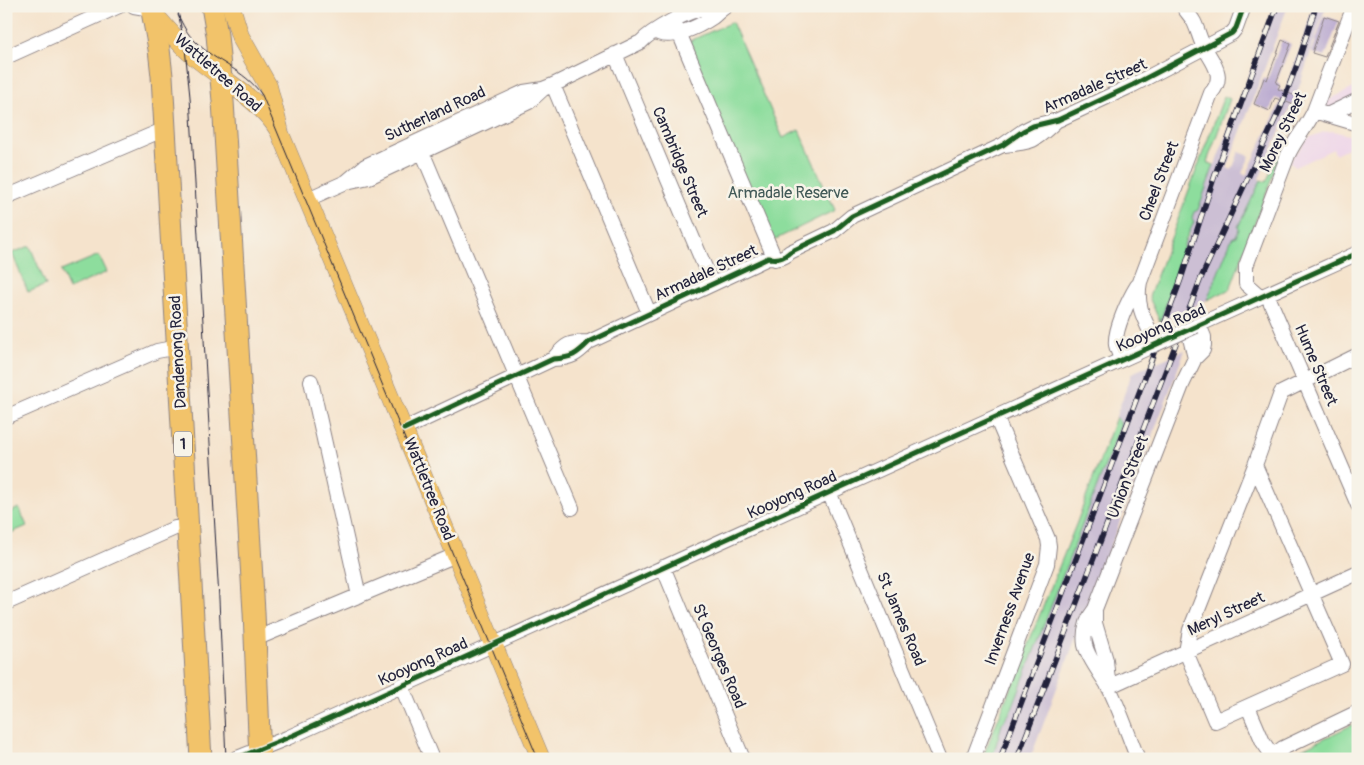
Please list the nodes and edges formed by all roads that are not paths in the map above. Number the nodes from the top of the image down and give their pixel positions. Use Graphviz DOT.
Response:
graph roads {
  1 [pos="119,6"];
  2 [pos="212,6"];
  3 [pos="1182,6"];
  4 [pos="1195,6"];
  5 [pos="1244,6"];
  6 [pos="1354,6"];
  7 [pos="147,8"];
  8 [pos="723,8"];
  9 [pos="234,12"];
  10 [pos="1194,21"];
  11 [pos="677,27"];
  12 [pos="1204,48"];
  13 [pos="615,54"];
  14 [pos="6,57"];
  15 [pos="221,76"];
  16 [pos="548,87"];
  17 [pos="1358,100"];
  18 [pos="1321,113"];
  19 [pos="1358,124"];
  20 [pos="165,129"];
  21 [pos="282,136"];
  22 [pos="420,147"];
  23 [pos="6,197"];
  24 [pos="308,199"];
  25 [pos="1358,253"];
  26 [pos="775,259"];
  27 [pos="1140,282"];
  28 [pos="712,284"];
  29 [pos="1264,295"];
  30 [pos="650,313"];
  31 [pos="1193,330"];
  32 [pos="1154,343"];
  33 [pos="178,347"];
  34 [pos="1358,355"];
  35 [pos="1122,360"];
  36 [pos="517,376"];
  37 [pos="1304,380"];
  38 [pos="311,381"];
  39 [pos="6,417"];
  40 [pos="996,417"];
  41 [pos="404,429"];
  42 [pos="1256,465"];
  43 [pos="829,492"];
  44 [pos="1358,505"];
  45 [pos="572,508"];
  46 [pos="188,527"];
  47 [pos="456,555"];
  48 [pos="663,567"];
  49 [pos="1358,573"];
  50 [pos="1313,594"];
  51 [pos="359,596"];
  52 [pos="6,603"];
  53 [pos="255,639"];
  54 [pos="493,643"];
  55 [pos="1186,652"];
  56 [pos="401,685"];
  57 [pos="1108,687"];
  58 [pos="1248,706"];
  59 [pos="1358,712"];
  60 [pos="260,754"];
  61 [pos="1270,757"];
  62 [pos="201,759"];
  63 [pos="235,759"];
  64 [pos="432,759"];
  65 [pos="541,759"];
  66 [pos="743,759"];
  67 [pos="940,759"];
  68 [pos="973,759"];
  69 [pos="1138,759"];
  1 -- 14 [label="street"];
  2 -- 15 [label="highway"];
  3 -- 10 [label="street"];
  4 -- 10 [label="street"];
  5 -- 12 [label="street"];
  6 -- 18 [label="street, Morey Street"];
  7 -- 15 [label="main road, Wattletree Road"];
  7 -- 20 [label="highway, Dandenong Road / 1"];
  8 -- 11 [label="street, Sutherland Road"];
  9 -- 21 [label="main road, Wattletree Road"];
  10 -- 12 [label="street, Cheel Street"];
  11 -- 13 [label="street, Sutherland Road"];
  11 -- 26 [label="street"];
  12 -- 26 [label="street, Armadale Street"];
  12 -- 27 [label="street, Cheel Street"];
  13 -- 16 [label="street, Sutherland Road"];
  13 -- 28 [label="street, Cambridge Street"];
  15 -- 21 [label="main road, Wattletree Road"];
  15 -- 53 [label="highway"];
  16 -- 22 [label="street, Sutherland Road"];
  16 -- 30 [label="street"];
  17 -- 18 [label="street"];
  18 -- 19 [label="street"];
  18 -- 29 [label="street, Morey Street"];
  20 -- 23 [label="street"];
  20 -- 33 [label="highway, Dandenong Road / 1"];
  21 -- 24 [label="main road, Wattletree Road"];
  22 -- 24 [label="street, Sutherland Road"];
  22 -- 36 [label="street"];
  24 -- 41 [label="main road, Wattletree Road"];
  25 -- 29 [label="street, Kooyong Road"];
  26 -- 28 [label="street, Armadale Street"];
  27 -- 32 [label="street, Cheel Street"];
  27 -- 35 [label="street, Cheel Street"];
  28 -- 30 [label="street, Armadale Street"];
  29 -- 31 [label="street, Kooyong Road"];
  29 -- 37 [label="street, Hume Street"];
  30 -- 36 [label="street, Armadale Street"];
  31 -- 32 [label="street, Kooyong Road, bridge"];
  31 -- 57 [label="street, Union Street"];
  32 -- 35 [label="street, Kooyong Road"];
  33 -- 39 [label="street"];
  33 -- 46 [label="highway, Dandenong Road / 1"];
  34 -- 37 [label="street"];
  35 -- 40 [label="street, Kooyong Road"];
  36 -- 41 [label="street, Armadale Street"];
  36 -- 45 [label="street"];
  37 -- 42 [label="street"];
  37 -- 44 [label="street, Hume Street"];
  38 -- 51 [label="street"];
  40 -- 43 [label="street, Kooyong Road"];
  40 -- 68 [label="street, Inverness Avenue"];
  41 -- 47 [label="main road, Wattletree Road"];
  42 -- 50 [label="street"];
  42 -- 55 [label="street"];
  43 -- 48 [label="street, Kooyong Road"];
  43 -- 67 [label="street, St James Road"];
  46 -- 52 [label="street"];
  46 -- 62 [label="highway, Dandenong Road / 1"];
  47 -- 51 [label="street"];
  47 -- 54 [label="main road, Wattletree Road"];
  48 -- 54 [label="street, Kooyong Road"];
  48 -- 66 [label="street, St Georges Road"];
  49 -- 50 [label="street, Meryl Street"];
  50 -- 55 [label="street, Meryl Street"];
  50 -- 58 [label="street"];
  51 -- 53 [label="street"];
  53 -- 60 [label="highway"];
  54 -- 56 [label="street, Kooyong Road"];
  54 -- 65 [label="main road, Wattletree Road"];
  55 -- 57 [label="street, Meryl Street"];
  55 -- 58 [label="street"];
  56 -- 60 [label="street, Kooyong Road"];
  56 -- 64 [label="street"];
  57 -- 69 [label="street, Union Street"];
  58 -- 61 [label="street"];
  59 -- 61 [label="street"];
  60 -- 63 [label="street, Kooyong Road"];
}
